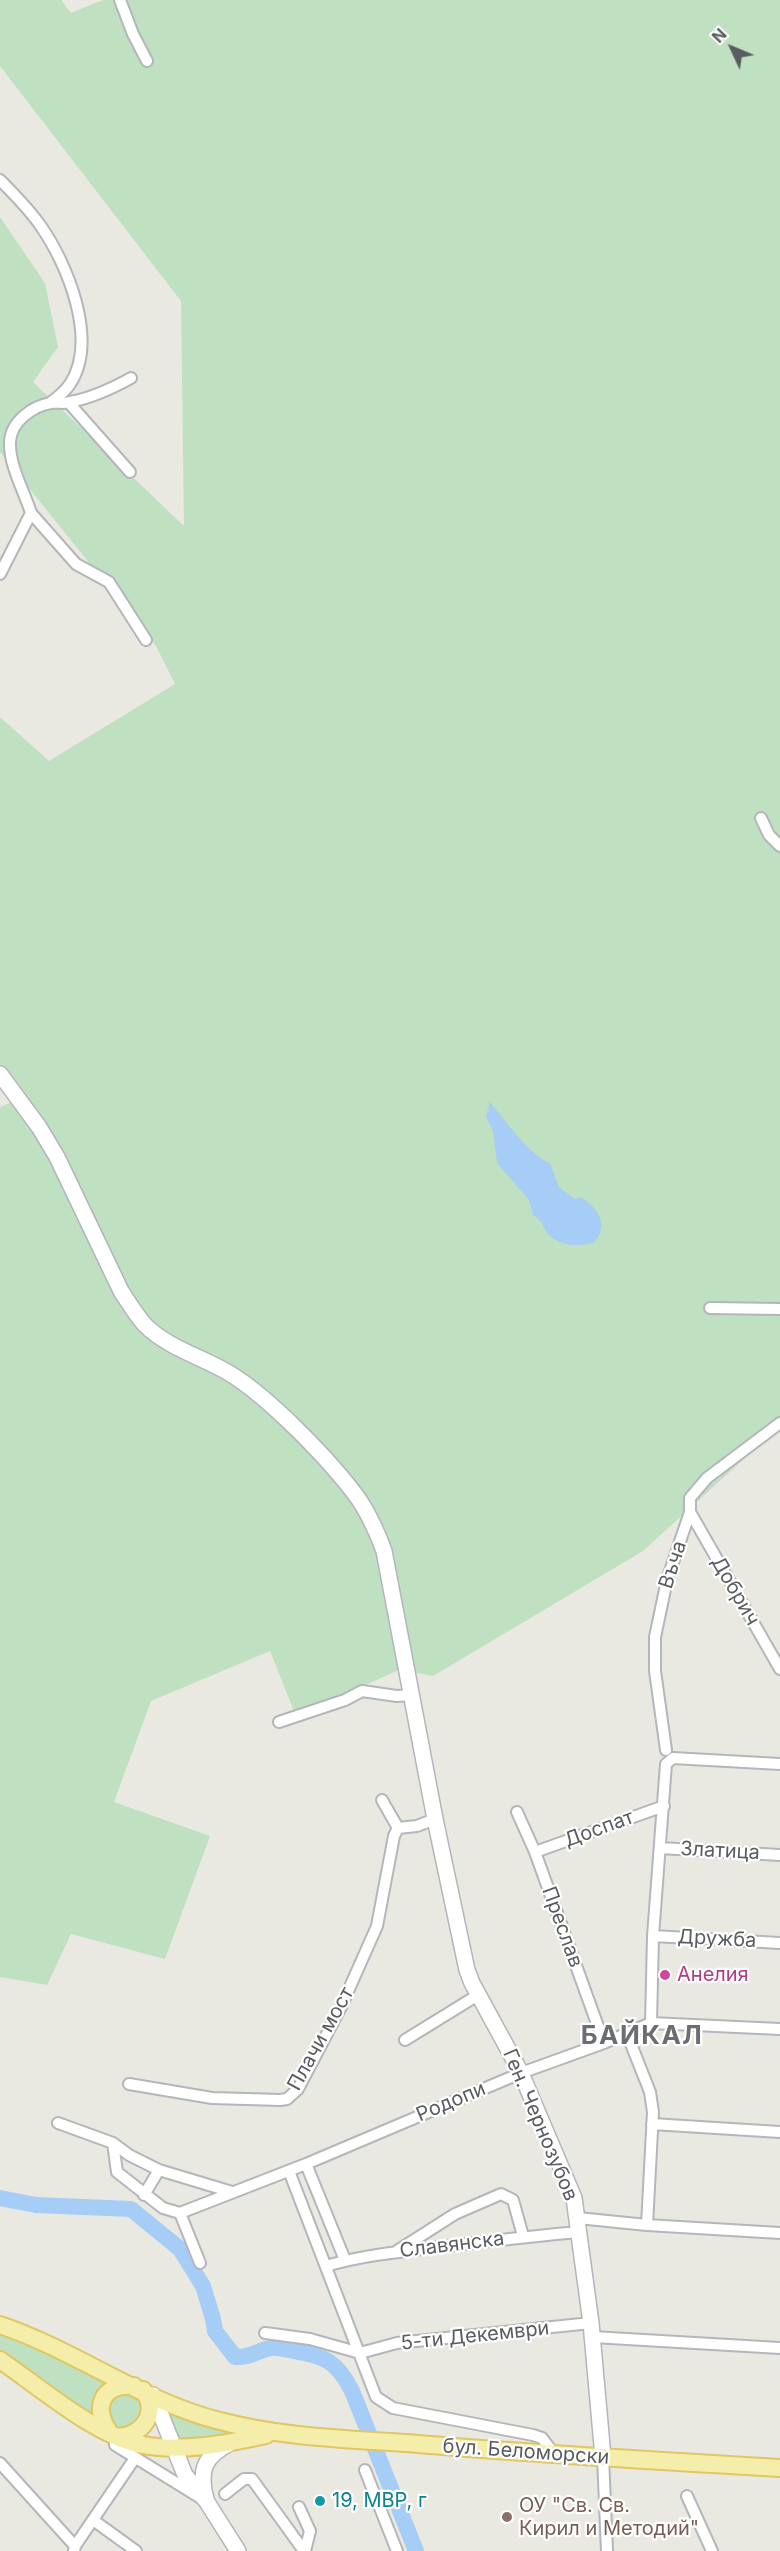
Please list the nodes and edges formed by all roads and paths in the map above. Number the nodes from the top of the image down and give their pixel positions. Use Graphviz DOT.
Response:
graph roads {
  1 [pos="120,0"];
  2 [pos="147,61"];
  3 [pos="0,180"];
  4 [pos="131,378"];
  5 [pos="50,403"];
  6 [pos="69,403"];
  7 [pos="130,472"];
  8 [pos="32,513"];
  9 [pos="0,574"];
  10 [pos="146,640"];
  11 [pos="761,818"];
  12 [pos="780,846"];
  13 [pos="0,1074"];
  14 [pos="710,1308"];
  15 [pos="780,1309"];
  16 [pos="780,1422"];
  17 [pos="690,1512"];
  18 [pos="780,1669"];
  19 [pos="411,1695"];
  20 [pos="279,1722"];
  21 [pos="666,1750"];
  22 [pos="780,1764"];
  23 [pos="382,1800"];
  24 [pos="664,1806"];
  25 [pos="517,1812"];
  26 [pos="435,1819"];
  27 [pos="398,1828"];
  28 [pos="660,1848"];
  29 [pos="535,1852"];
  30 [pos="780,1854"];
  31 [pos="653,1936"];
  32 [pos="780,1943"];
  33 [pos="478,1995"];
  34 [pos="651,2023"];
  35 [pos="780,2029"];
  36 [pos="627,2034"];
  37 [pos="405,2040"];
  38 [pos="604,2043"];
  39 [pos="521,2073"];
  40 [pos="129,2084"];
  41 [pos="58,2123"];
  42 [pos="652,2124"];
  43 [pos="780,2132"];
  44 [pos="113,2143"];
  45 [pos="306,2164"];
  46 [pos="159,2170"];
  47 [pos="289,2171"];
  48 [pos="231,2192"];
  49 [pos="144,2195"];
  50 [pos="180,2213"];
  51 [pos="579,2225"];
  52 [pos="647,2225"];
  53 [pos="780,2233"];
  54 [pos="523,2236"];
  55 [pos="395,2252"];
  56 [pos="345,2260"];
  57 [pos="200,2263"];
  58 [pos="326,2266"];
  59 [pos="0,2325"];
  60 [pos="592,2330"];
  61 [pos="264,2333"];
  62 [pos="780,2348"];
  63 [pos="360,2353"];
  64 [pos="0,2360"];
  65 [pos="143,2390"];
  66 [pos="273,2433"];
  67 [pos="114,2438"];
  68 [pos="234,2442"];
  69 [pos="172,2448"];
  70 [pos="555,2455"];
  71 [pos="603,2457"];
  72 [pos="135,2458"];
  73 [pos="0,2463"];
  74 [pos="780,2468"];
  75 [pos="365,2470"];
  76 [pos="225,2494"];
  77 [pos="687,2496"];
  78 [pos="207,2502"];
  79 [pos="299,2507"];
  80 [pos="93,2520"];
  81 [pos="75,2548"];
  82 [pos="136,2551"];
  83 [pos="238,2551"];
  84 [pos="304,2551"];
  85 [pos="397,2551"];
  86 [pos="607,2551"];
  87 [pos="712,2551"];
  1 -- 2 [label="street"];
  3 -- 5 [label="street"];
  4 -- 6 [label="street"];
  5 -- 6 [label="street"];
  5 -- 8 [label="street"];
  6 -- 7 [label="street"];
  8 -- 9 [label="street"];
  8 -- 10 [label="street"];
  11 -- 12 [label="street"];
  13 -- 19 [label="street, Ген. Чернозубов"];
  14 -- 15 [label="street"];
  16 -- 17 [label="street, Въча"];
  17 -- 18 [label="street, Добрич"];
  17 -- 21 [label="street, Въча"];
  19 -- 20 [label="street"];
  19 -- 26 [label="street, Ген. Чернозубов"];
  22 -- 24 [label="street"];
  23 -- 27 [label="street"];
  24 -- 28 [label="street"];
  24 -- 29 [label="street, Доспат"];
  25 -- 29 [label="street, Преслав"];
  26 -- 27 [label="street"];
  26 -- 33 [label="street, Ген. Чернозубов"];
  27 -- 40 [label="street, Плачи мост"];
  28 -- 30 [label="street, Златица"];
  28 -- 31 [label="street"];
  29 -- 38 [label="street, Преслав"];
  31 -- 32 [label="street, Дружба"];
  31 -- 34 [label="street"];
  33 -- 37 [label="street"];
  33 -- 39 [label="street, Ген. Чернозубов"];
  34 -- 35 [label="street, Родопи"];
  34 -- 36 [label="street, Родопи"];
  36 -- 38 [label="street, Родопи"];
  36 -- 42 [label="street"];
  38 -- 39 [label="street, Родопи"];
  39 -- 45 [label="street, Родопи"];
  39 -- 51 [label="street, Ген. Чернозубов"];
  41 -- 44 [label="street"];
  42 -- 43 [label="street"];
  42 -- 52 [label="street"];
  44 -- 46 [label="street"];
  44 -- 49 [label="street"];
  45 -- 47 [label="street, Родопи"];
  45 -- 56 [label="street"];
  46 -- 48 [label="street"];
  46 -- 49 [label="street"];
  47 -- 48 [label="street, Родопи"];
  47 -- 58 [label="street"];
  48 -- 50 [label="street, Родопи"];
  49 -- 50 [label="street"];
  50 -- 57 [label="street"];
  51 -- 52 [label="street, Славянска"];
  51 -- 54 [label="street, Славянска"];
  51 -- 60 [label="street, Ген. Чернозубов"];
  52 -- 53 [label="street, Славянска"];
  54 -- 55 [label="street, Славянска"];
  54 -- 55 [label="street"];
  55 -- 56 [label="street, Славянска"];
  56 -- 58 [label="street, Славянска"];
  58 -- 63 [label="street"];
  59 -- 65 [label="main road, бул. Беломорски"];
  60 -- 62 [label="street, 5-ти Декември"];
  60 -- 63 [label="street, 5-ти Декември"];
  60 -- 71 [label="street, Ген. Чернозубов"];
  61 -- 63 [label="street"];
  63 -- 70 [label="street"];
  64 -- 67 [label="main road, бул. Беломорски"];
  65 -- 66 [label="main road, бул. Беломорски"];
  65 -- 67 [label="main road"];
  65 -- 67 [label="main road"];
  65 -- 69 [label="street"];
  66 -- 68 [label="main road, бул. Беломорски"];
  66 -- 70 [label="main road, бул. Беломорски"];
  67 -- 69 [label="main road, бул. Беломорски"];
  67 -- 72 [label="street"];
  68 -- 69 [label="main road, бул. Беломорски"];
  68 -- 78 [label="street"];
  69 -- 78 [label="street"];
  70 -- 71 [label="main road, бул. Беломорски"];
  71 -- 74 [label="main road, бул. Беломорски"];
  71 -- 86 [label="street, Ген. Чернозубов"];
  72 -- 78 [label="street"];
  72 -- 80 [label="street"];
  73 -- 81 [label="street"];
  75 -- 85 [label="street"];
  76 -- 84 [label="street"];
  77 -- 87 [label="street"];
  78 -- 83 [label="street"];
  79 -- 84 [label="street"];
  80 -- 81 [label="street"];
  80 -- 82 [label="street"];
}
